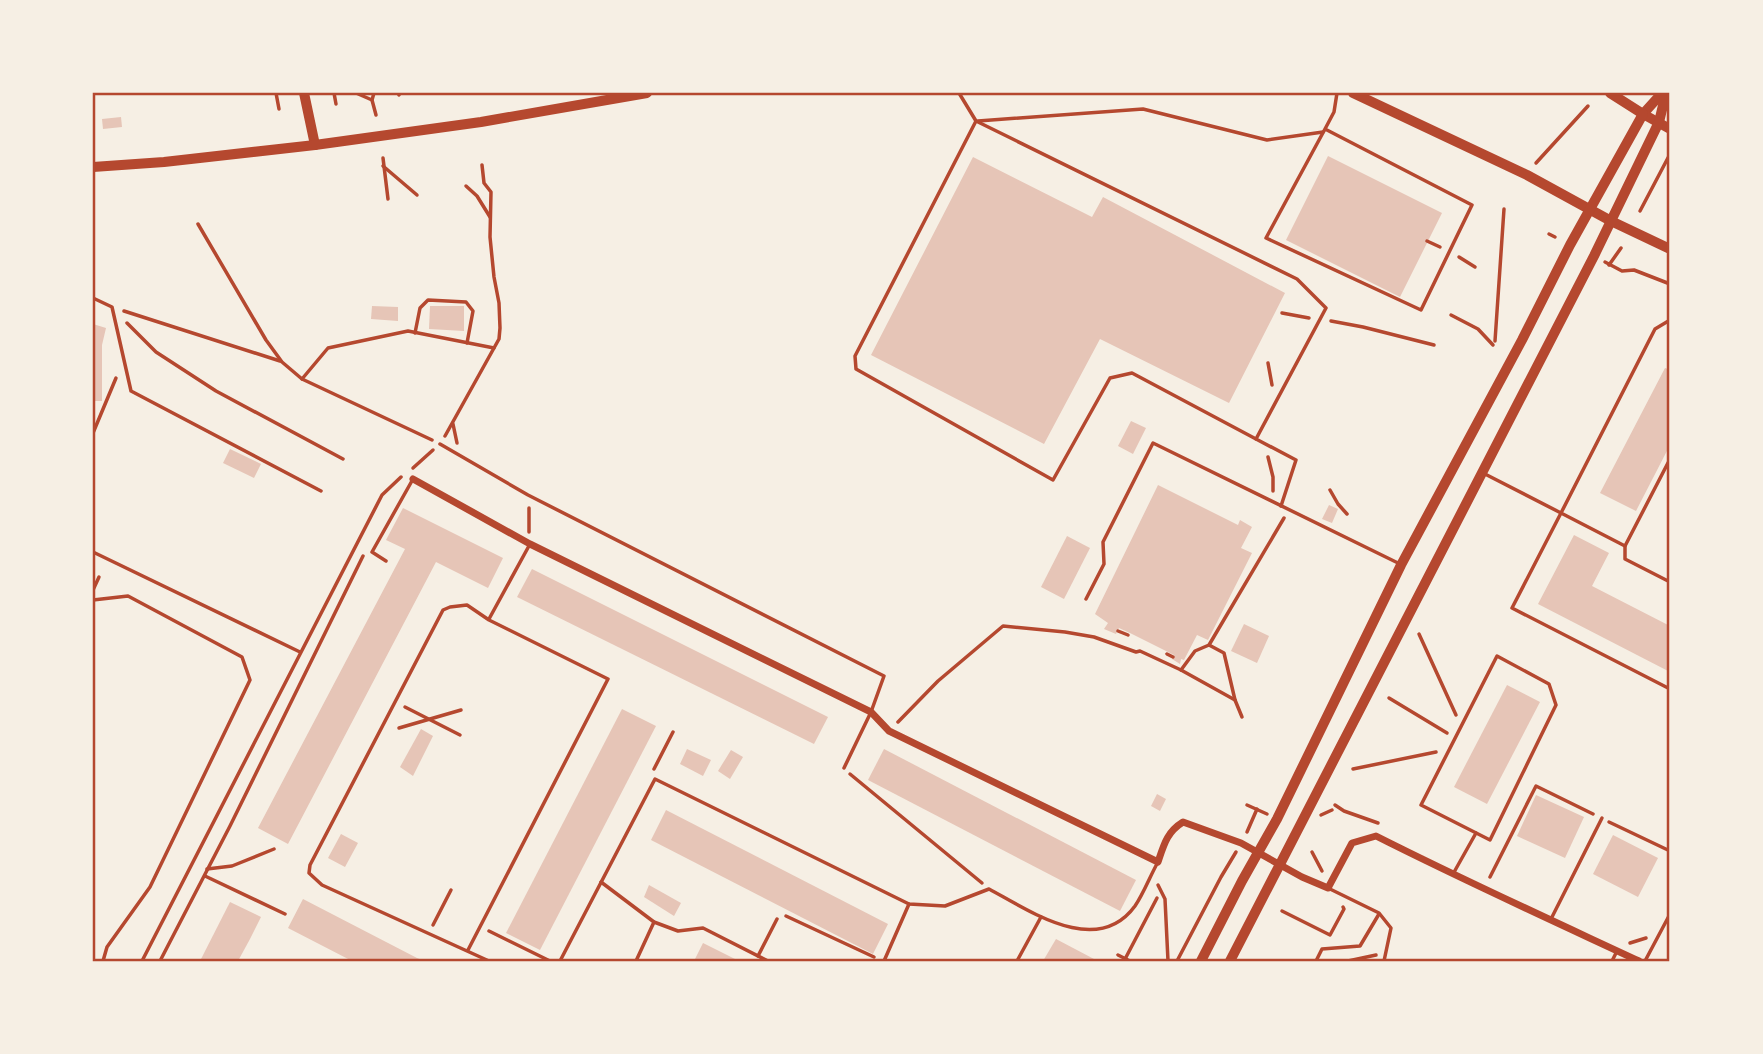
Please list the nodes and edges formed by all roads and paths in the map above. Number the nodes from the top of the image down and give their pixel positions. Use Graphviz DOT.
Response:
graph roads {
  1 [pos="93,93"];
  2 [pos="106,93"];
  3 [pos="276,93"];
  4 [pos="304,93"];
  5 [pos="336,93"];
  6 [pos="356,93"];
  7 [pos="374,93"];
  8 [pos="646,93"];
  9 [pos="959,93"];
  10 [pos="1337,93"];
  11 [pos="1353,93"];
  12 [pos="1610,93"];
  13 [pos="1664,93"];
  14 [pos="372,100"];
  15 [pos="335,102"];
  16 [pos="1588,106"];
  17 [pos="279,109"];
  18 [pos="1643,114"];
  19 [pos="376,115"];
  20 [pos="976,121"];
  21 [pos="1659,122"];
  22 [pos="1670,129"];
  23 [pos="1324,131"];
  24 [pos="315,145"];
  25 [pos="1670,154"];
  26 [pos="383,158"];
  27 [pos="1536,163"];
  28 [pos="482,165"];
  29 [pos="383,166"];
  30 [pos="93,167"];
  31 [pos="466,186"];
  32 [pos="417,195"];
  33 [pos="388,199"];
  34 [pos="1504,209"];
  35 [pos="1589,209"];
  36 [pos="1640,211"];
  37 [pos="491,219"];
  38 [pos="1611,221"];
  39 [pos="198,223"];
  40 [pos="1549,234"];
  41 [pos="1555,237"];
  42 [pos="1621,248"];
  43 [pos="1670,249"];
  44 [pos="1467,262"];
  45 [pos="1475,267"];
  46 [pos="1670,284"];
  47 [pos="93,298"];
  48 [pos="112,307"];
  49 [pos="1282,313"];
  50 [pos="1451,314"];
  51 [pos="1320,320"];
  52 [pos="1670,320"];
  53 [pos="415,333"];
  54 [pos="467,343"];
  55 [pos="1434,345"];
  56 [pos="494,348"];
  57 [pos="124,360"];
  58 [pos="282,362"];
  59 [pos="302,379"];
  60 [pos="452,422"];
  61 [pos="93,433"];
  62 [pos="1256,439"];
  63 [pos="440,444"];
  64 [pos="460,456"];
  65 [pos="1670,458"];
  66 [pos="344,459"];
  67 [pos="1269,461"];
  68 [pos="1482,472"];
  69 [pos="412,479"];
  70 [pos="1330,490"];
  71 [pos="321,491"];
  72 [pos="382,495"];
  73 [pos="528,495"];
  74 [pos="1272,498"];
  75 [pos="391,500"];
  76 [pos="1282,506"];
  77 [pos="1289,509"];
  78 [pos="1561,513"];
  79 [pos="1347,514"];
  80 [pos="529,532"];
  81 [pos="530,544"];
  82 [pos="1625,546"];
  83 [pos="367,550"];
  84 [pos="93,552"];
  85 [pos="386,561"];
  86 [pos="1401,565"];
  87 [pos="99,577"];
  88 [pos="1670,582"];
  89 [pos="93,590"];
  90 [pos="1233,592"];
  91 [pos="1240,595"];
  92 [pos="1086,599"];
  93 [pos="93,600"];
  94 [pos="489,620"];
  95 [pos="1118,631"];
  96 [pos="1419,634"];
  97 [pos="1128,635"];
  98 [pos="1209,645"];
  99 [pos="300,652"];
  100 [pos="1167,654"];
  101 [pos="1173,657"];
  102 [pos="1181,670"];
  103 [pos="1670,689"];
  104 [pos="1389,698"];
  105 [pos="1236,700"];
  106 [pos="395,701"];
  107 [pos="461,709"];
  108 [pos="871,712"];
  109 [pos="1242,717"];
  110 [pos="429,719"];
  111 [pos="895,725"];
  112 [pos="1460,726"];
  113 [pos="399,728"];
  114 [pos="673,732"];
  115 [pos="460,735"];
  116 [pos="1455,737"];
  117 [pos="1449,749"];
  118 [pos="844,768"];
  119 [pos="1353,769"];
  120 [pos="655,779"];
  121 [pos="1247,804"];
  122 [pos="1257,809"];
  123 [pos="1263,812"];
  124 [pos="1602,818"];
  125 [pos="1247,832"];
  126 [pos="1476,833"];
  127 [pos="274,849"];
  128 [pos="1237,850"];
  129 [pos="1670,851"];
  130 [pos="1312,852"];
  131 [pos="1257,853"];
  132 [pos="1158,862"];
  133 [pos="1281,865"];
  134 [pos="207,869"];
  135 [pos="1322,872"];
  136 [pos="204,875"];
  137 [pos="1452,875"];
  138 [pos="1490,877"];
  139 [pos="1156,881"];
  140 [pos="601,882"];
  141 [pos="1328,888"];
  142 [pos="989,889"];
  143 [pos="451,890"];
  144 [pos="1157,898"];
  145 [pos="909,904"];
  146 [pos="1344,909"];
  147 [pos="1282,911"];
  148 [pos="1379,913"];
  149 [pos="285,914"];
  150 [pos="1670,914"];
  151 [pos="1041,917"];
  152 [pos="777,919"];
  153 [pos="1551,919"];
  154 [pos="434,922"];
  155 [pos="654,922"];
  156 [pos="489,931"];
  157 [pos="468,950"];
  158 [pos="1617,951"];
  159 [pos="1118,955"];
  160 [pos="758,957"];
  161 [pos="103,961"];
  162 [pos="142,961"];
  163 [pos="160,961"];
  164 [pos="489,961"];
  165 [pos="552,961"];
  166 [pos="560,961"];
  167 [pos="636,961"];
  168 [pos="768,961"];
  169 [pos="883,961"];
  170 [pos="1017,961"];
  171 [pos="1124,961"];
  172 [pos="1130,961"];
  173 [pos="1168,961"];
  174 [pos="1177,961"];
  175 [pos="1201,961"];
  176 [pos="1230,961"];
  177 [pos="1316,961"];
  178 [pos="1384,961"];
  179 [pos="1612,961"];
  180 [pos="1639,961"];
  181 [pos="1645,961"];
  1 -- 2 [label="lane"];
  3 -- 17 [label="path"];
  4 -- 24 [label="street"];
  5 -- 15 [label="path"];
  6 -- 14 [label="path"];
  7 -- 14 [label="path"];
  8 -- 24 [label="main road"];
  9 -- 20 [label="lane"];
  10 -- 23 [label="lane"];
  11 -- 35 [label="main road"];
  12 -- 18 [label="main road"];
  13 -- 18 [label="street"];
  13 -- 21 [label="street"];
  14 -- 19 [label="path"];
  16 -- 27 [label="path"];
  18 -- 21 [label="main road"];
  18 -- 35 [label="main road"];
  20 -- 23 [label="lane"];
  20 -- 51 [label="lane"];
  20 -- 62 [label="lane"];
  21 -- 22 [label="main road"];
  21 -- 38 [label="main road"];
  23 -- 23 [label="lane"];
  24 -- 30 [label="main road"];
  25 -- 36 [label="path"];
  26 -- 29 [label="path"];
  28 -- 37 [label="path"];
  29 -- 32 [label="path"];
  29 -- 33 [label="path"];
  31 -- 37 [label="path"];
  34 -- 50 [label="path"];
  35 -- 38 [label="main road"];
  35 -- 86 [label="main road"];
  37 -- 56 [label="path"];
  38 -- 43 [label="main road"];
  38 -- 68 [label="main road"];
  39 -- 58 [label="path"];
  40 -- 41 [label="path"];
  42 -- 46 [label="path"];
  44 -- 45 [label="path"];
  47 -- 48 [label="lane"];
  48 -- 57 [label="lane"];
  48 -- 58 [label="path"];
  48 -- 66 [label="path"];
  49 -- 51 [label="path"];
  51 -- 55 [label="path"];
  51 -- 62 [label="lane"];
  52 -- 78 [label="lane"];
  53 -- 54 [label="path"];
  53 -- 54 [label="path"];
  53 -- 59 [label="path"];
  54 -- 56 [label="path"];
  56 -- 60 [label="path"];
  57 -- 61 [label="path"];
  57 -- 71 [label="lane"];
  58 -- 59 [label="path"];
  59 -- 63 [label="path"];
  60 -- 63 [label="path"];
  60 -- 64 [label="path"];
  62 -- 76 [label="lane"];
  63 -- 64 [label="lane"];
  63 -- 72 [label="path"];
  64 -- 73 [label="lane"];
  65 -- 82 [label="lane"];
  67 -- 74 [label="path"];
  68 -- 78 [label="lane"];
  68 -- 133 [label="main road"];
  69 -- 81 [label="street"];
  69 -- 85 [label="lane"];
  70 -- 79 [label="path"];
  72 -- 75 [label="path"];
  72 -- 99 [label="path"];
  73 -- 80 [label="path"];
  73 -- 108 [label="lane"];
  76 -- 77 [label="lane"];
  76 -- 92 [label="lane"];
  77 -- 86 [label="lane"];
  77 -- 91 [label="path"];
  78 -- 82 [label="lane"];
  78 -- 103 [label="lane"];
  81 -- 94 [label="lane"];
  81 -- 108 [label="street"];
  82 -- 88 [label="lane"];
  83 -- 134 [label="path"];
  84 -- 99 [label="path"];
  86 -- 131 [label="main road"];
  87 -- 89 [label="path"];
  90 -- 91 [label="path"];
  91 -- 98 [label="path"];
  93 -- 161 [label="path"];
  94 -- 106 [label="lane"];
  94 -- 157 [label="lane"];
  95 -- 97 [label="path"];
  96 -- 112 [label="path"];
  98 -- 102 [label="path"];
  98 -- 105 [label="path"];
  99 -- 162 [label="path"];
  100 -- 101 [label="path"];
  102 -- 105 [label="path"];
  102 -- 111 [label="path"];
  104 -- 116 [label="path"];
  105 -- 109 [label="path"];
  106 -- 110 [label="path"];
  106 -- 157 [label="lane"];
  107 -- 110 [label="path"];
  108 -- 118 [label="lane"];
  108 -- 132 [label="street"];
  110 -- 113 [label="path"];
  110 -- 115 [label="path"];
  112 -- 116 [label="lane"];
  112 -- 126 [label="lane"];
  114 -- 120 [label="path"];
  116 -- 117 [label="lane"];
  117 -- 119 [label="path"];
  117 -- 126 [label="lane"];
  118 -- 142 [label="path"];
  120 -- 140 [label="lane"];
  120 -- 145 [label="lane"];
  121 -- 122 [label="path"];
  122 -- 123 [label="path"];
  122 -- 125 [label="path"];
  124 -- 129 [label="path"];
  124 -- 138 [label="path"];
  124 -- 153 [label="lane"];
  126 -- 137 [label="lane"];
  127 -- 134 [label="path"];
  128 -- 174 [label="path"];
  130 -- 135 [label="path"];
  131 -- 132 [label="street"];
  131 -- 133 [label="street"];
  131 -- 175 [label="main road"];
  132 -- 151 [label="lane"];
  133 -- 141 [label="street"];
  133 -- 176 [label="main road"];
  134 -- 136 [label="path"];
  136 -- 149 [label="path"];
  136 -- 163 [label="path"];
  137 -- 141 [label="street"];
  137 -- 153 [label="street"];
  139 -- 173 [label="path"];
  140 -- 155 [label="lane"];
  140 -- 166 [label="lane"];
  141 -- 148 [label="lane"];
  142 -- 145 [label="lane"];
  142 -- 151 [label="lane"];
  143 -- 154 [label="path"];
  144 -- 171 [label="path"];
  145 -- 169 [label="lane"];
  146 -- 147 [label="path"];
  148 -- 177 [label="lane"];
  148 -- 178 [label="lane"];
  150 -- 181 [label="lane"];
  151 -- 170 [label="lane"];
  152 -- 160 [label="lane"];
  152 -- 169 [label="path"];
  153 -- 158 [label="street"];
  155 -- 160 [label="lane"];
  155 -- 167 [label="lane"];
  156 -- 165 [label="path"];
  157 -- 164 [label="lane"];
  158 -- 179 [label="lane"];
  158 -- 180 [label="street"];
  159 -- 172 [label="path"];
  160 -- 168 [label="lane"];
}
